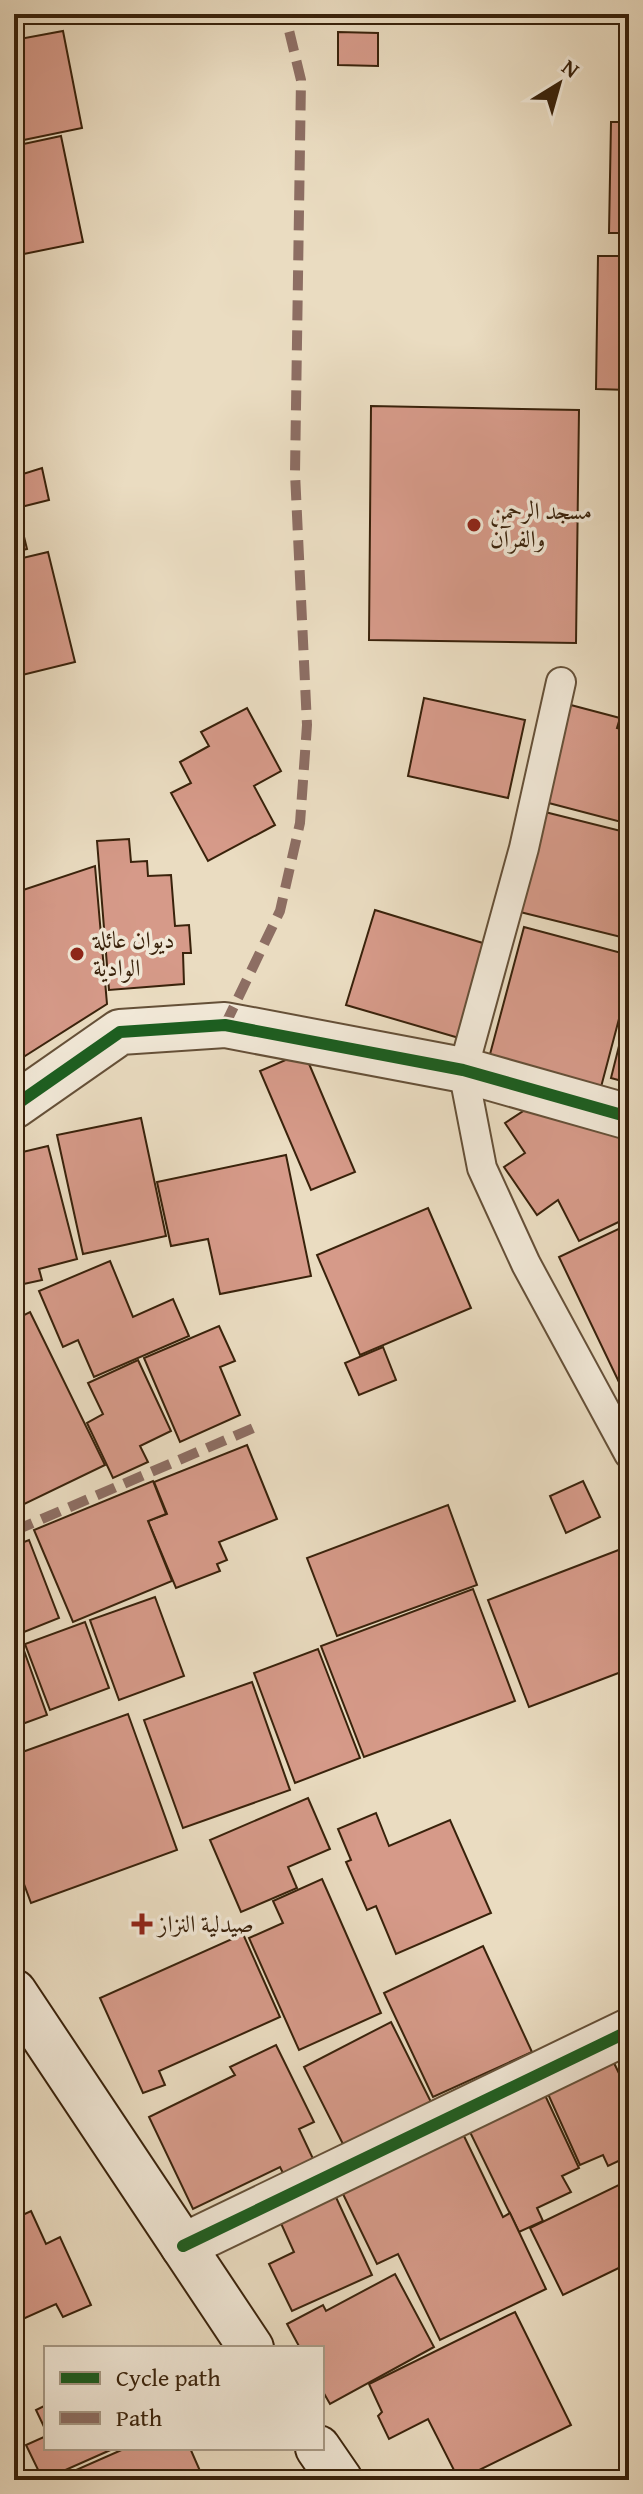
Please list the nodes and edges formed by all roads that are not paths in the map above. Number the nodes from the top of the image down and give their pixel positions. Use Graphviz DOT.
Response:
graph roads {
  1 [pos="561,682"];
  2 [pos="463,1070"];
  3 [pos="14,1106"];
  4 [pos="629,1117"];
  5 [pos="629,1454"];
  6 [pos="14,1992"];
  7 [pos="629,2031"];
  8 [pos="183,2246"];
  9 [pos="250,2346"];
  10 [pos="319,2450"];
  11 [pos="340,2480"];
  1 -- 2 [label="lane"];
  2 -- 3 [label="street"];
  2 -- 4 [label="street"];
  2 -- 5 [label="lane"];
  6 -- 8 [label="street"];
  7 -- 8 [label="street"];
  8 -- 9 [label="street"];
  10 -- 11 [label="street"];
}
